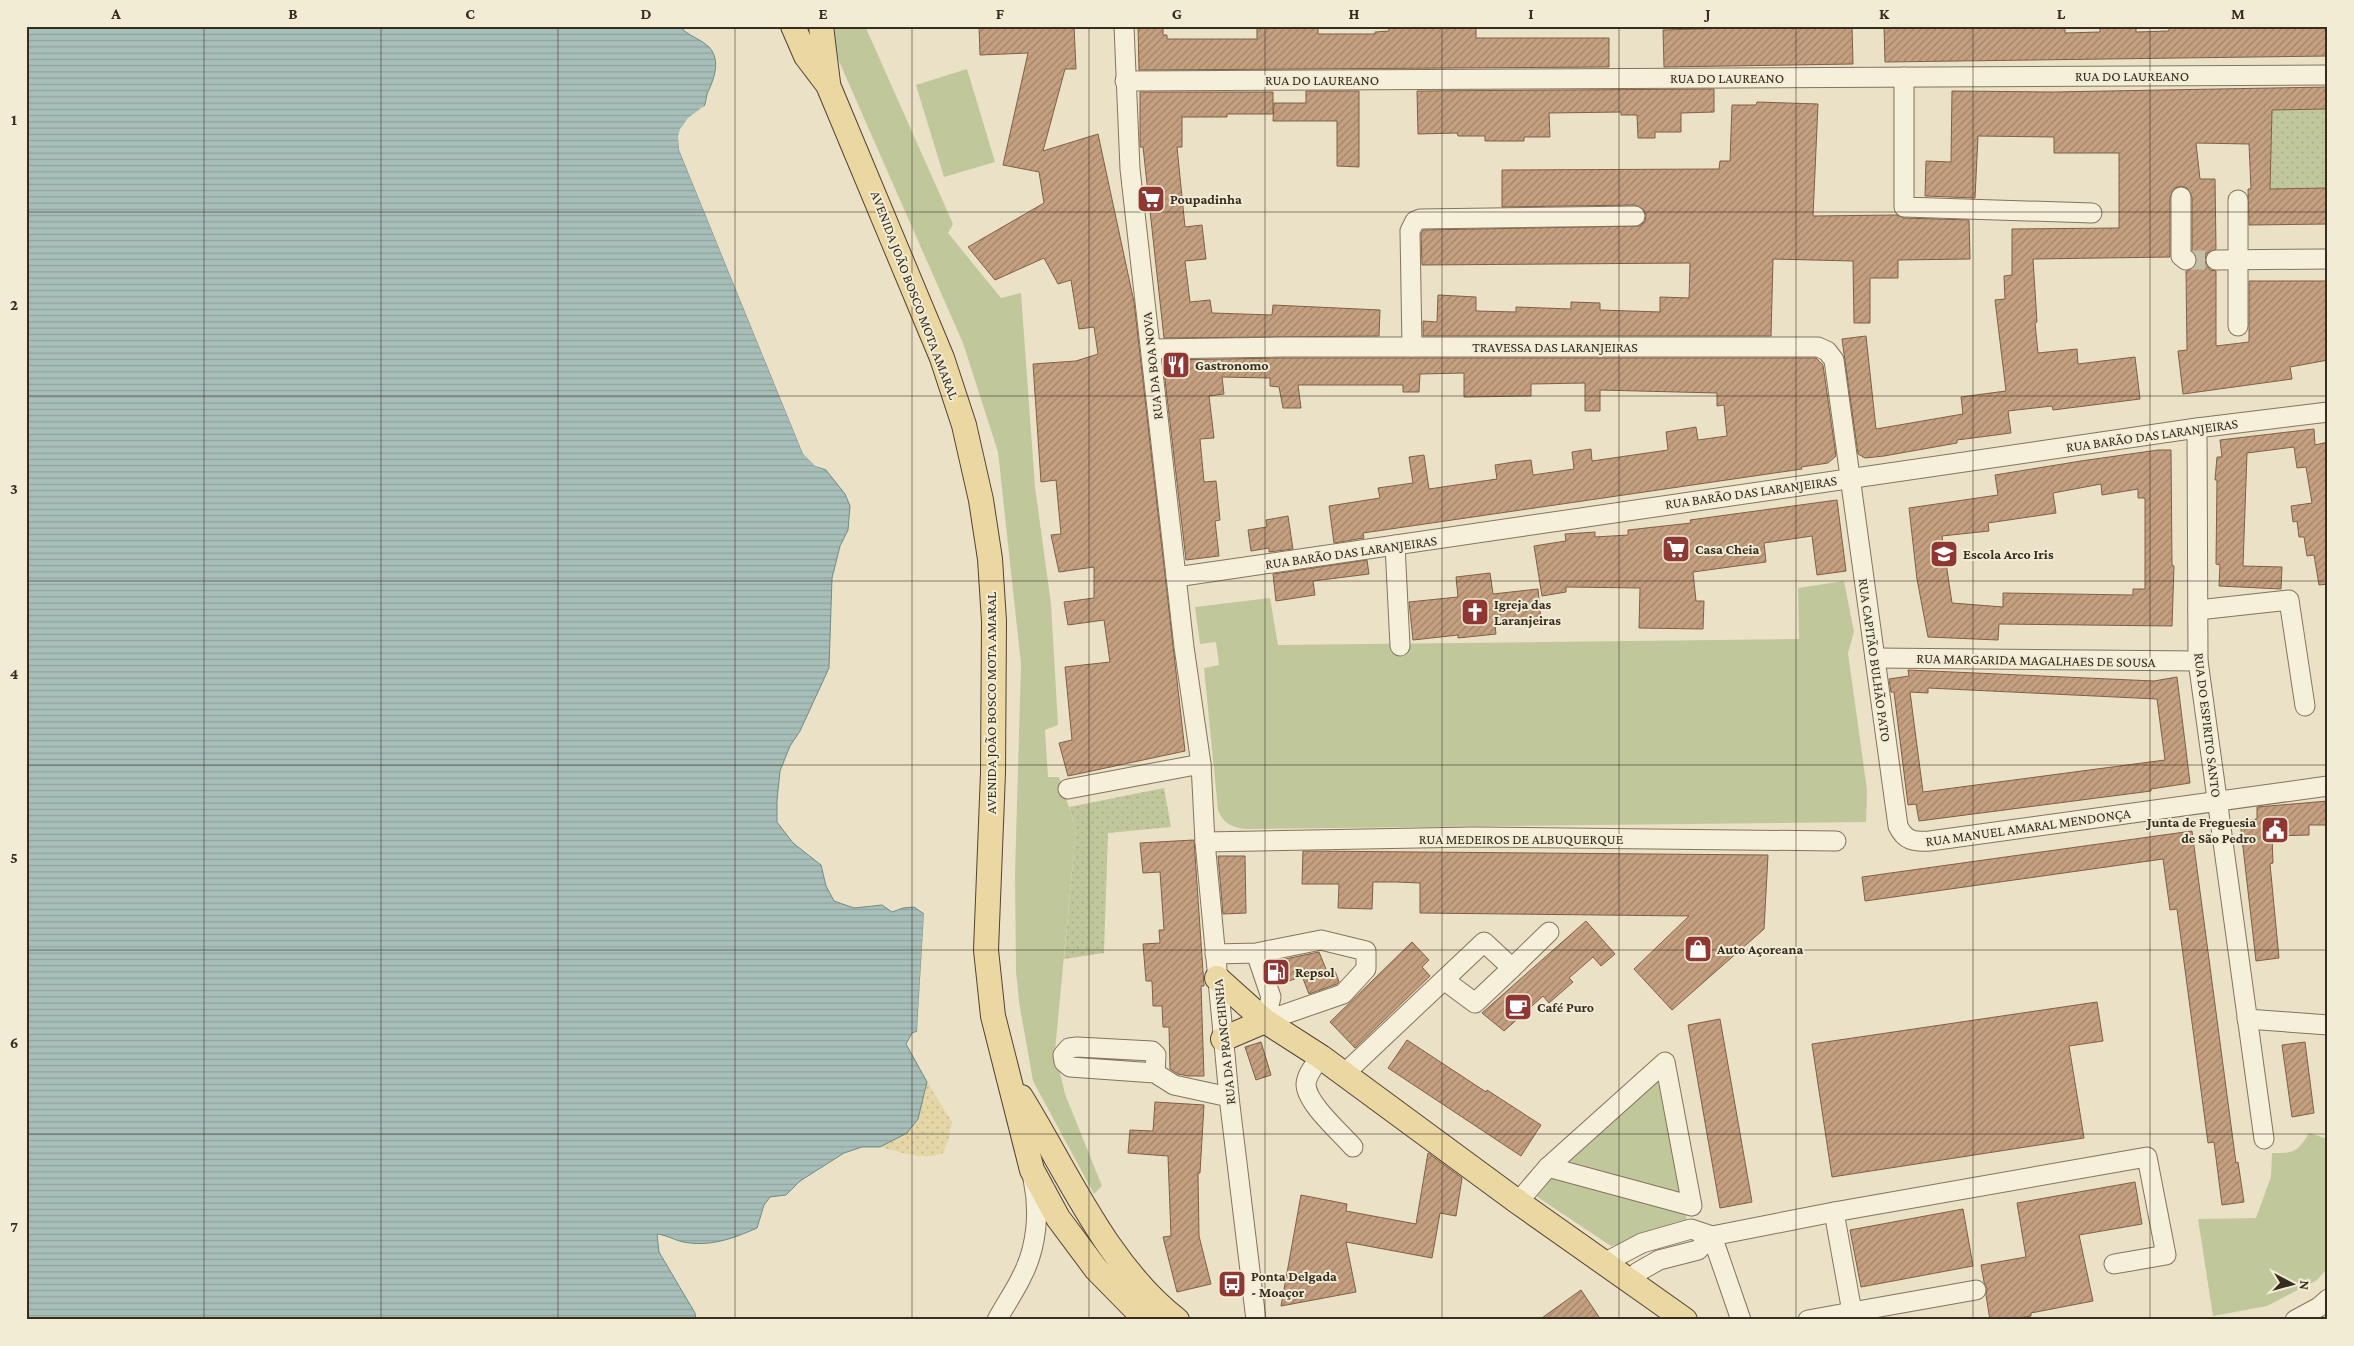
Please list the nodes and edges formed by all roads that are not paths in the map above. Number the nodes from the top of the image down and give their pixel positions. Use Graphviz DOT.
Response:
graph roads {
  1 [pos="794,26"];
  2 [pos="821,26"];
  3 [pos="1124,26"];
  4 [pos="2328,75"];
  5 [pos="1904,77"];
  6 [pos="1126,81"];
  7 [pos="828,85"];
  8 [pos="2181,197"];
  9 [pos="2238,200"];
  10 [pos="2092,213"];
  11 [pos="1635,216"];
  12 [pos="2328,259"];
  13 [pos="2186,260"];
  14 [pos="2216,260"];
  15 [pos="2238,260"];
  16 [pos="2238,326"];
  17 [pos="1412,347"];
  18 [pos="1151,349"];
  19 [pos="2328,412"];
  20 [pos="2197,428"];
  21 [pos="1850,478"];
  22 [pos="1395,545"];
  23 [pos="1176,577"];
  24 [pos="2198,610"];
  25 [pos="1400,646"];
  26 [pos="1875,658"];
  27 [pos="2198,661"];
  28 [pos="2305,706"];
  29 [pos="1201,764"];
  30 [pos="2328,786"];
  31 [pos="1068,789"];
  32 [pos="2217,800"];
  33 [pos="1906,839"];
  34 [pos="1836,841"];
  35 [pos="1206,842"];
  36 [pos="1550,932"];
  37 [pos="1256,953"];
  38 [pos="1215,954"];
  39 [pos="1512,968"];
  40 [pos="1217,978"];
  41 [pos="1444,980"];
  42 [pos="2247,1019"];
  43 [pos="1265,1021"];
  44 [pos="2328,1025"];
  45 [pos="1223,1039"];
  46 [pos="1321,1057"];
  47 [pos="1155,1073"];
  48 [pos="1344,1074"];
  49 [pos="1009,1078"];
  50 [pos="1229,1098"];
  51 [pos="2264,1139"];
  52 [pos="1353,1147"];
  53 [pos="1548,1167"];
  54 [pos="1032,1170"];
  55 [pos="1518,1202"];
  56 [pos="1692,1206"];
  57 [pos="1834,1212"];
  58 [pos="1712,1236"];
  59 [pos="1604,1263"];
  60 [pos="2114,1264"];
  61 [pos="1630,1281"];
  62 [pos="1976,1290"];
  63 [pos="2328,1299"];
  64 [pos="1852,1312"];
  65 [pos="997,1320"];
  66 [pos="1146,1320"];
  67 [pos="1176,1320"];
  68 [pos="1256,1320"];
  69 [pos="1686,1320"];
  70 [pos="1742,1320"];
  71 [pos="1808,1320"];
  72 [pos="2295,1320"];
  1 -- 7 [label="main road, AVENIDA JOÃO BOSCO MOTA AMARAL"];
  2 -- 7 [label="main road, AVENIDA JOÃO BOSCO MOTA AMARAL"];
  3 -- 6 [label="street, RUA DA BOA NOVA"];
  4 -- 5 [label="street, RUA DO LAUREANO"];
  5 -- 6 [label="street, RUA DO LAUREANO"];
  5 -- 10 [label="street"];
  6 -- 18 [label="street, RUA DA BOA NOVA"];
  7 -- 49 [label="main road, AVENIDA JOÃO BOSCO MOTA AMARAL"];
  8 -- 13 [label="street"];
  9 -- 15 [label="street"];
  11 -- 17 [label="street"];
  12 -- 15 [label="street"];
  14 -- 15 [label="street"];
  15 -- 16 [label="street"];
  17 -- 18 [label="street, TRAVESSA DAS LARANJEIRAS"];
  17 -- 21 [label="street, TRAVESSA DAS LARANJEIRAS"];
  18 -- 23 [label="street, RUA DA BOA NOVA"];
  19 -- 20 [label="street, RUA BARÃO DAS LARANJEIRAS"];
  20 -- 21 [label="street, RUA BARÃO DAS LARANJEIRAS"];
  20 -- 24 [label="street, RUA DO ESPIRITO SANTO"];
  21 -- 22 [label="street, RUA BARÃO DAS LARANJEIRAS"];
  21 -- 26 [label="street, RUA CAPITÃO BULHÃO PATO"];
  22 -- 23 [label="street, RUA BARÃO DAS LARANJEIRAS"];
  22 -- 25 [label="street"];
  23 -- 29 [label="street, RUA DA BOA NOVA"];
  24 -- 27 [label="street, RUA DO ESPIRITO SANTO"];
  24 -- 28 [label="street"];
  26 -- 27 [label="street, RUA MARGARIDA MAGALHAES DE SOUSA"];
  26 -- 33 [label="street, RUA CAPITÃO BULHÃO PATO"];
  27 -- 32 [label="street, RUA DO ESPIRITO SANTO"];
  29 -- 31 [label="street"];
  29 -- 35 [label="street, RUA DA PRANCHINHA"];
  30 -- 32 [label="street, RUA MANUEL AMARAL MENDONÇA"];
  32 -- 33 [label="street, RUA MANUEL AMARAL MENDONÇA"];
  32 -- 42 [label="street, RUA DO ESPIRITO SANTO"];
  34 -- 35 [label="street, RUA MEDEIROS DE ALBUQUERQUE"];
  35 -- 38 [label="street, RUA DA PRANCHINHA"];
  36 -- 39 [label="street"];
  37 -- 38 [label="street"];
  37 -- 43 [label="street"];
  37 -- 43 [label="street"];
  38 -- 40 [label="street, RUA DA PRANCHINHA"];
  39 -- 41 [label="street"];
  39 -- 41 [label="street"];
  40 -- 43 [label="main road"];
  40 -- 45 [label="street, RUA DA PRANCHINHA"];
  41 -- 48 [label="street"];
  42 -- 44 [label="street"];
  42 -- 51 [label="street, RUA DO ESPIRITO SANTO"];
  43 -- 45 [label="main road"];
  43 -- 46 [label="main road"];
  45 -- 50 [label="street, RUA DA PRANCHINHA"];
  46 -- 48 [label="main road"];
  46 -- 52 [label="street"];
  47 -- 50 [label="street"];
  48 -- 55 [label="main road"];
  49 -- 54 [label="main road, AVENIDA JOÃO BOSCO MOTA AMARAL"];
  49 -- 67 [label="main road, AVENIDA JOÃO BOSCO MOTA AMARAL"];
  50 -- 68 [label="street, RUA DA PRANCHINHA"];
  53 -- 55 [label="street"];
  53 -- 56 [label="street"];
  53 -- 56 [label="street"];
  54 -- 65 [label="street"];
  54 -- 66 [label="main road, AVENIDA JOÃO BOSCO MOTA AMARAL"];
  55 -- 59 [label="main road"];
  56 -- 58 [label="street"];
  57 -- 58 [label="street"];
  57 -- 60 [label="street"];
  57 -- 64 [label="street"];
  58 -- 59 [label="street"];
  58 -- 61 [label="street"];
  58 -- 70 [label="street"];
  59 -- 61 [label="main road"];
  61 -- 69 [label="main road"];
  62 -- 64 [label="street"];
  63 -- 72 [label="street"];
  64 -- 71 [label="street"];
}
